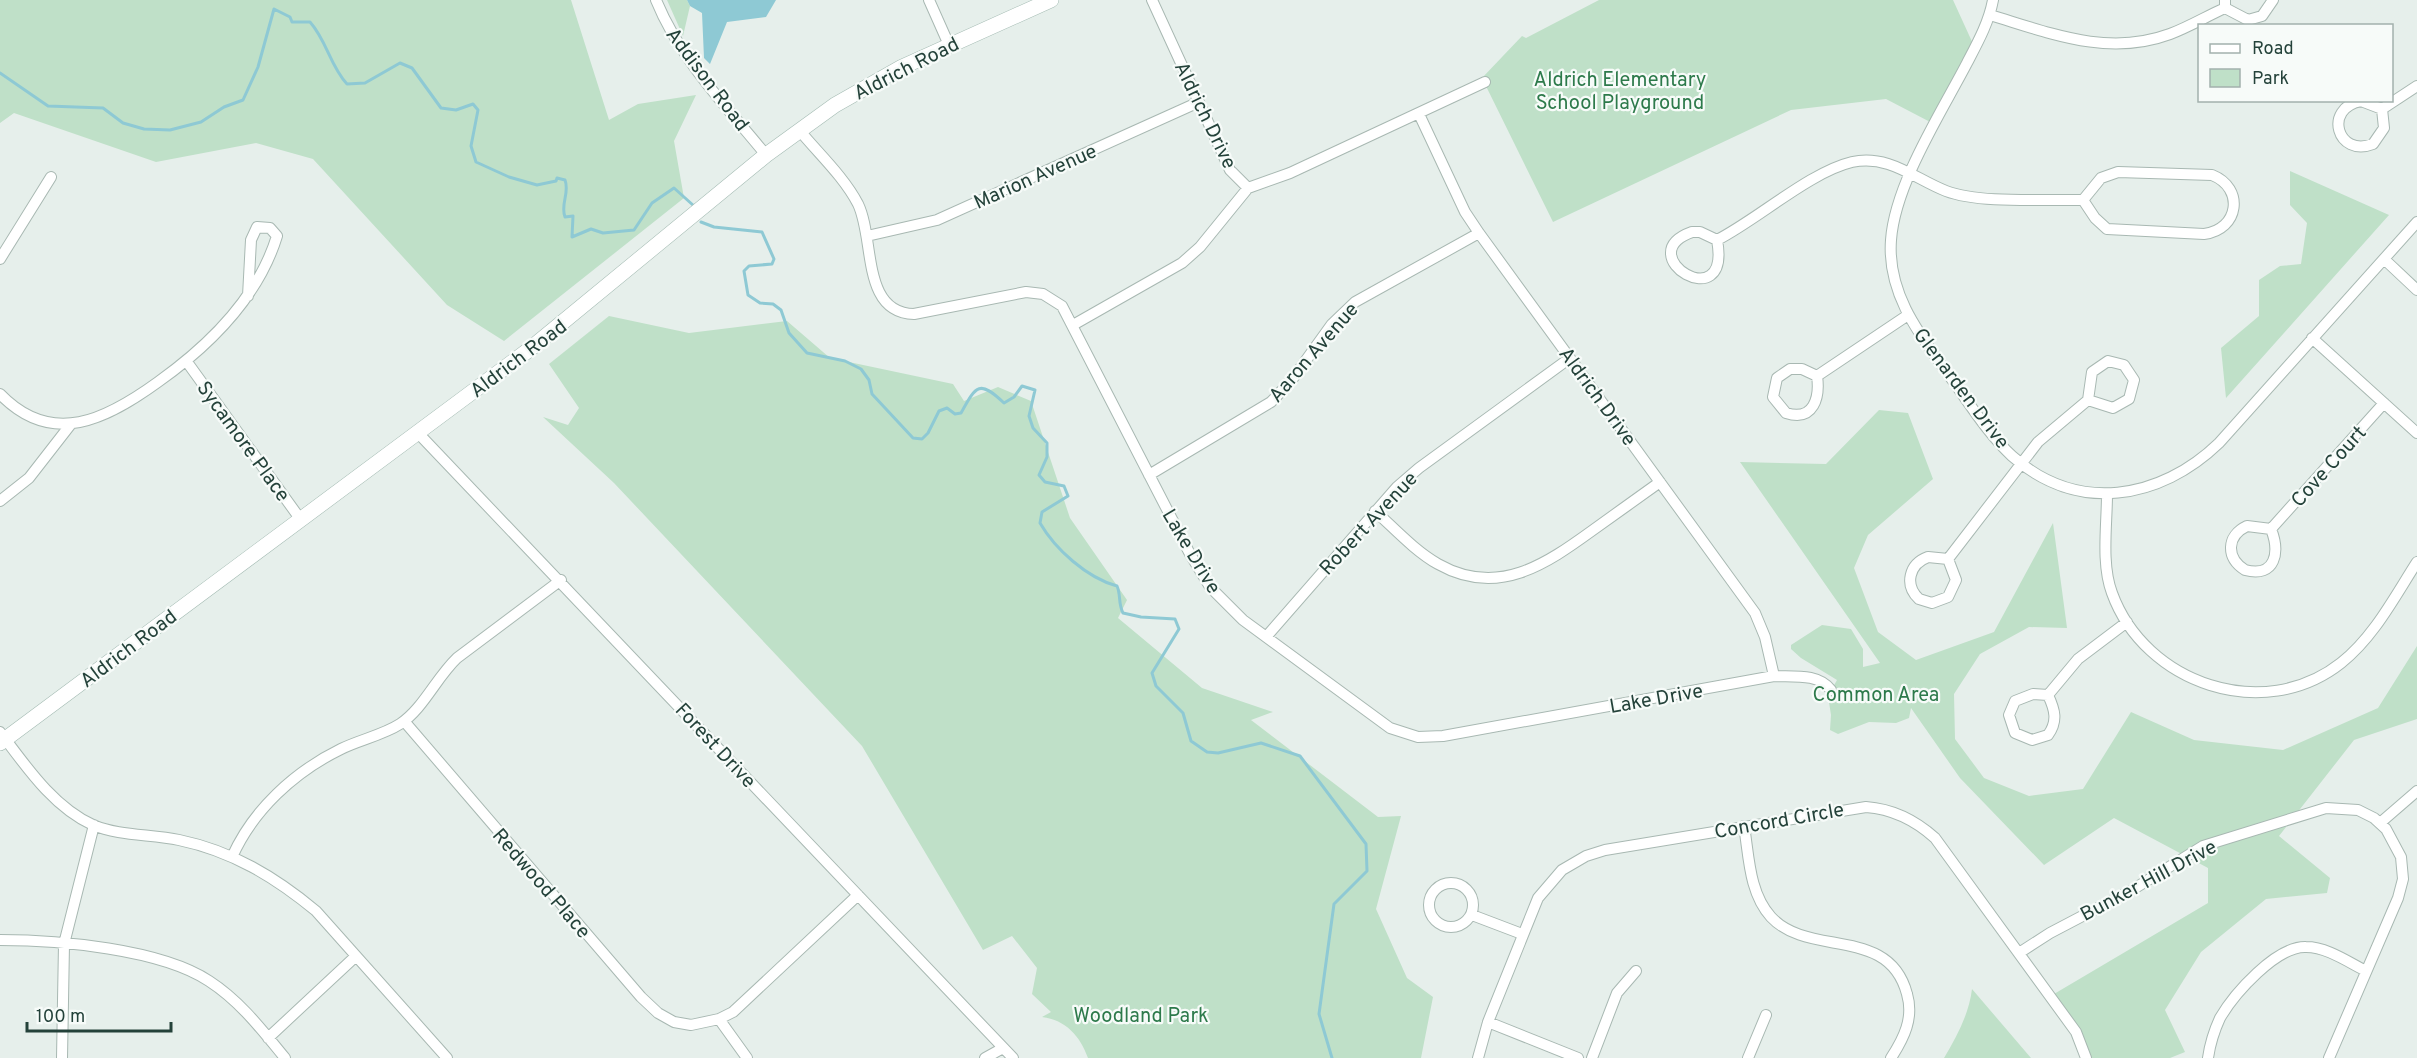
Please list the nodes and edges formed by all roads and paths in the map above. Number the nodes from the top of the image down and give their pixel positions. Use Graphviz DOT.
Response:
graph roads {
  1 [pos="656,0"];
  2 [pos="929,0"];
  3 [pos="1051,0"];
  4 [pos="1152,0"];
  5 [pos="1993,0"];
  6 [pos="2273,0"];
  7 [pos="2225,4"];
  8 [pos="1990,15"];
  9 [pos="949,45"];
  10 [pos="1485,82"];
  11 [pos="2417,86"];
  12 [pos="1199,102"];
  13 [pos="2393,102"];
  14 [pos="2393,102"];
  15 [pos="2382,109"];
  16 [pos="1419,114"];
  17 [pos="800,130"];
  18 [pos="766,155"];
  19 [pos="1912,172"];
  20 [pos="51,177"];
  21 [pos="1248,188"];
  22 [pos="2083,200"];
  23 [pos="2417,222"];
  24 [pos="1479,233"];
  25 [pos="867,236"];
  26 [pos="1717,240"];
  27 [pos="0,259"];
  28 [pos="2384,259"];
  29 [pos="2417,290"];
  30 [pos="248,296"];
  31 [pos="1908,315"];
  32 [pos="1073,326"];
  33 [pos="2312,338"];
  34 [pos="1570,357"];
  35 [pos="187,362"];
  36 [pos="1817,376"];
  37 [pos="0,394"];
  38 [pos="2088,400"];
  39 [pos="2384,403"];
  40 [pos="71,424"];
  41 [pos="418,433"];
  42 [pos="2417,433"];
  43 [pos="2021,463"];
  44 [pos="1149,475"];
  45 [pos="1660,482"];
  46 [pos="2108,494"];
  47 [pos="0,501"];
  48 [pos="1375,511"];
  49 [pos="301,520"];
  50 [pos="2271,529"];
  51 [pos="1948,559"];
  52 [pos="2417,562"];
  53 [pos="561,580"];
  54 [pos="2127,622"];
  55 [pos="1266,637"];
  56 [pos="1774,676"];
  57 [pos="1831,690"];
  58 [pos="2048,695"];
  59 [pos="404,721"];
  60 [pos="2,738"];
  61 [pos="2417,791"];
  62 [pos="2380,823"];
  63 [pos="94,825"];
  64 [pos="1744,826"];
  65 [pos="232,857"];
  66 [pos="858,895"];
  67 [pos="1472,915"];
  68 [pos="1522,934"];
  69 [pos="0,940"];
  70 [pos="64,944"];
  71 [pos="2019,953"];
  72 [pos="356,956"];
  73 [pos="2363,969"];
  74 [pos="1636,971"];
  75 [pos="1766,1015"];
  76 [pos="719,1019"];
  77 [pos="1488,1022"];
  78 [pos="268,1038"];
  79 [pos="1004,1048"];
  80 [pos="62,1058"];
  81 [pos="285,1058"];
  82 [pos="447,1058"];
  83 [pos="747,1058"];
  84 [pos="985,1058"];
  85 [pos="1013,1058"];
  86 [pos="1478,1058"];
  87 [pos="1578,1058"];
  88 [pos="1592,1058"];
  89 [pos="1749,1058"];
  90 [pos="1891,1058"];
  91 [pos="2086,1058"];
  92 [pos="2208,1058"];
  93 [pos="2329,1058"];
  1 -- 18 [label="street, Addison Road"];
  2 -- 9 [label="street"];
  3 -- 9 [label="main road, Aldrich Road"];
  4 -- 12 [label="street, Aldrich Drive"];
  5 -- 8 [label="street, Glenarden Drive"];
  6 -- 7 [label="street"];
  7 -- 8 [label="street"];
  8 -- 19 [label="street, Glenarden Drive"];
  9 -- 17 [label="main road, Aldrich Road"];
  10 -- 16 [label="street, Aldrich Drive"];
  11 -- 14 [label="street"];
  12 -- 21 [label="street, Aldrich Drive"];
  12 -- 25 [label="street, Marion Avenue"];
  13 -- 15 [label="street"];
  15 -- 15 [label="street"];
  16 -- 21 [label="street, Aldrich Drive"];
  16 -- 24 [label="street, Aldrich Drive"];
  17 -- 18 [label="main road, Aldrich Road"];
  17 -- 25 [label="street, Lake Drive"];
  18 -- 41 [label="main road, Aldrich Road"];
  19 -- 22 [label="street"];
  19 -- 26 [label="street"];
  19 -- 31 [label="street, Glenarden Drive"];
  20 -- 27 [label="street"];
  21 -- 32 [label="street"];
  22 -- 22 [label="street"];
  23 -- 28 [label="street, Glenarden Drive"];
  24 -- 34 [label="street, Aldrich Drive"];
  24 -- 44 [label="street, Aaron Avenue"];
  25 -- 32 [label="street, Lake Drive"];
  26 -- 26 [label="street"];
  28 -- 29 [label="street"];
  28 -- 33 [label="street, Glenarden Drive"];
  30 -- 30 [label="street"];
  30 -- 35 [label="street"];
  31 -- 36 [label="street"];
  31 -- 43 [label="street, Glenarden Drive"];
  32 -- 44 [label="street, Lake Drive"];
  33 -- 39 [label="street"];
  33 -- 46 [label="street, Glenarden Drive"];
  34 -- 45 [label="street, Aldrich Drive"];
  34 -- 48 [label="street, Robert Avenue"];
  35 -- 40 [label="street"];
  35 -- 49 [label="street, Sycamore Place"];
  36 -- 36 [label="street"];
  37 -- 40 [label="street"];
  38 -- 38 [label="street"];
  38 -- 43 [label="street"];
  39 -- 42 [label="street"];
  39 -- 50 [label="street, Cove Court"];
  40 -- 47 [label="street"];
  41 -- 49 [label="main road, Aldrich Road"];
  41 -- 53 [label="street, Forest Drive"];
  43 -- 46 [label="street, Glenarden Drive"];
  43 -- 51 [label="street"];
  44 -- 55 [label="street, Lake Drive"];
  45 -- 48 [label="street"];
  45 -- 56 [label="street, Aldrich Drive"];
  46 -- 54 [label="street"];
  48 -- 55 [label="street, Robert Avenue"];
  49 -- 60 [label="main road, Aldrich Road"];
  50 -- 50 [label="street"];
  51 -- 51 [label="street"];
  52 -- 54 [label="street"];
  53 -- 59 [label="street"];
  53 -- 66 [label="street, Forest Drive"];
  54 -- 58 [label="street"];
  55 -- 56 [label="street, Lake Drive"];
  56 -- 57 [label="street, Lake Drive"];
  58 -- 58 [label="street"];
  59 -- 65 [label="street"];
  59 -- 76 [label="street, Redwood Place"];
  60 -- 63 [label="street"];
  61 -- 62 [label="street"];
  62 -- 71 [label="street, Bunker Hill Drive"];
  62 -- 73 [label="street, Bunker Hill Drive"];
  63 -- 65 [label="street"];
  63 -- 70 [label="street"];
  64 -- 68 [label="street, Concord Circle"];
  64 -- 71 [label="street, Concord Circle"];
  64 -- 90 [label="street"];
  65 -- 72 [label="street"];
  66 -- 76 [label="street, Redwood Place"];
  66 -- 79 [label="street, Forest Drive"];
  67 -- 67 [label="street"];
  67 -- 68 [label="street"];
  68 -- 77 [label="street, Concord Circle"];
  69 -- 70 [label="street"];
  70 -- 78 [label="street"];
  70 -- 80 [label="street"];
  71 -- 91 [label="street, Concord Circle"];
  72 -- 78 [label="street"];
  72 -- 82 [label="street"];
  73 -- 92 [label="street"];
  73 -- 93 [label="street, Bunker Hill Drive"];
  74 -- 88 [label="street"];
  75 -- 89 [label="street"];
  76 -- 83 [label="street"];
  77 -- 86 [label="street, Concord Circle"];
  77 -- 87 [label="street"];
  78 -- 81 [label="street"];
  79 -- 84 [label="street"];
  79 -- 85 [label="street, Forest Drive"];
}
